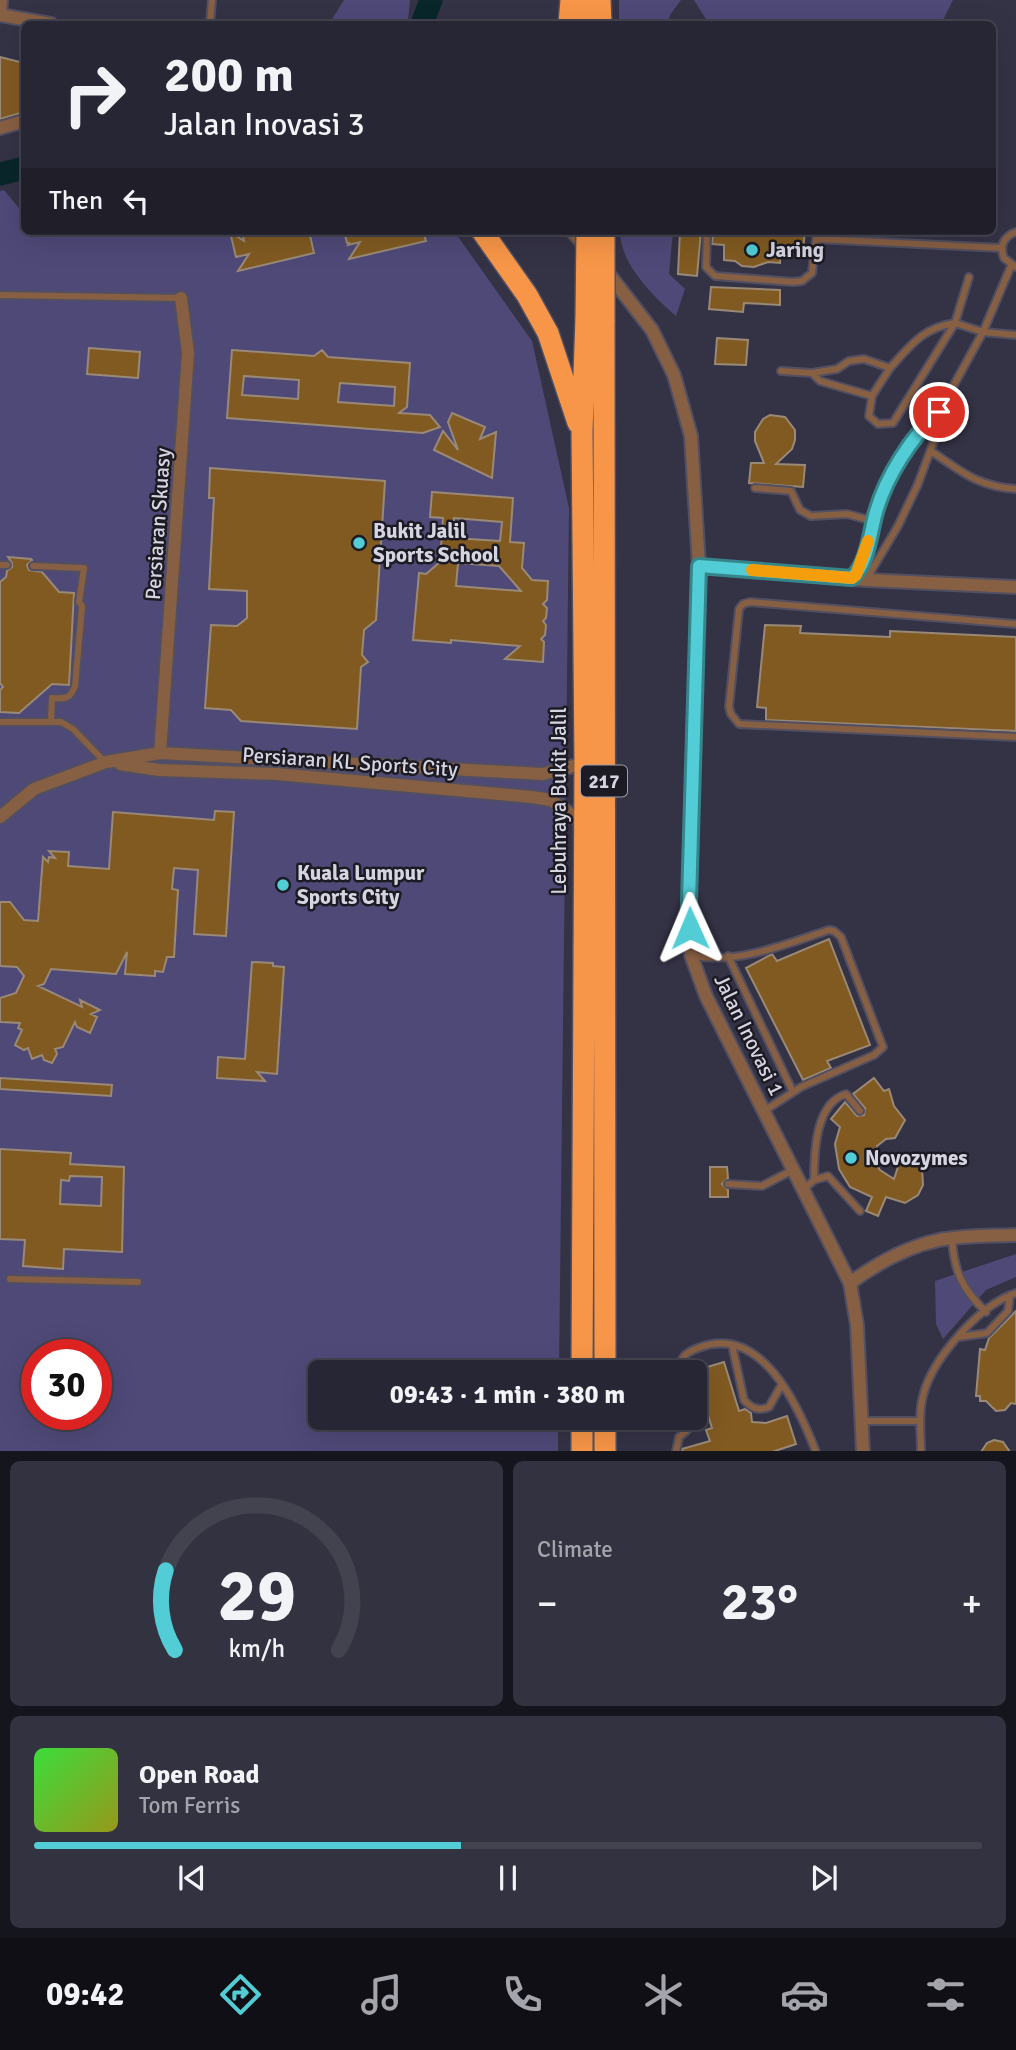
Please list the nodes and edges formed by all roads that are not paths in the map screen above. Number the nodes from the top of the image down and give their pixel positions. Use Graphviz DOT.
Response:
graph roads {
  1 [pos="1,0"];
  2 [pos="212,0"];
  3 [pos="571,0"];
  4 [pos="584,0"];
  5 [pos="600,0"];
  6 [pos="0,15"];
  7 [pos="34,21"];
  8 [pos="210,21"];
  9 [pos="569,21"];
  10 [pos="584,21"];
  11 [pos="601,21"];
  12 [pos="21,122"];
  13 [pos="0,128"];
  14 [pos="1016,232"];
  15 [pos="485,235"];
  16 [pos="576,235"];
  17 [pos="587,235"];
  18 [pos="604,235"];
  19 [pos="707,235"];
  20 [pos="816,235"];
  21 [pos="1002,248"];
  22 [pos="1014,266"];
  23 [pos="969,277"];
  24 [pos="0,295"];
  25 [pos="181,298"];
  26 [pos="595,319"];
  27 [pos="955,323"];
  28 [pos="983,332"];
  29 [pos="1016,335"];
  30 [pos="890,368"];
  31 [pos="781,371"];
  32 [pos="812,373"];
  33 [pos="872,396"];
  34 [pos="939,412"];
  35 [pos="582,431"];
  36 [pos="930,451"];
  37 [pos="755,488"];
  38 [pos="1016,489"];
  39 [pos="873,521"];
  40 [pos="33,566"];
  41 [pos="699,566"];
  42 [pos="852,578"];
  43 [pos="866,580"];
  44 [pos="1016,587"];
  45 [pos="1016,624"];
  46 [pos="0,722"];
  47 [pos="51,722"];
  48 [pos="1016,737"];
  49 [pos="160,753"];
  50 [pos="106,762"];
  51 [pos="585,763"];
  52 [pos="388,765"];
  53 [pos="159,770"];
  54 [pos="387,784"];
  55 [pos="0,817"];
  56 [pos="583,823"];
  57 [pos="691,955"];
  58 [pos="727,956"];
  59 [pos="793,1092"];
  60 [pos="764,1111"];
  61 [pos="860,1111"];
  62 [pos="793,1170"];
  63 [pos="814,1180"];
  64 [pos="728,1184"];
  65 [pos="803,1190"];
  66 [pos="860,1211"];
  67 [pos="1016,1235"];
  68 [pos="952,1238"];
  69 [pos="10,1279"];
  70 [pos="138,1282"];
  71 [pos="850,1283"];
  72 [pos="1013,1294"];
  73 [pos="986,1312"];
  74 [pos="958,1337"];
  75 [pos="732,1345"];
  76 [pos="582,1360"];
  77 [pos="605,1360"];
  78 [pos="682,1360"];
  79 [pos="782,1384"];
  80 [pos="863,1421"];
  81 [pos="920,1421"];
  82 [pos="582,1430"];
  83 [pos="605,1430"];
  84 [pos="688,1430"];
  85 [pos="582,1451"];
  86 [pos="605,1451"];
  87 [pos="676,1451"];
  88 [pos="816,1451"];
  89 [pos="863,1451"];
  90 [pos="921,1451"];
  1 -- 6 [label="street"];
  2 -- 8 [label="lane"];
  3 -- 9 [label="highway"];
  4 -- 10 [label="highway"];
  5 -- 11 [label="highway"];
  6 -- 7 [label="street"];
  12 -- 13 [label="street"];
  14 -- 21 [label="lane"];
  15 -- 35 [label="highway"];
  16 -- 41 [label="street, Jalan Inovasi 1"];
  17 -- 26 [label="highway, Lebuhraya Bukit Jalil / 217, bridge"];
  18 -- 26 [label="highway, Lebuhraya Bukit Jalil / 217, bridge"];
  19 -- 20 [label="lane"];
  20 -- 21 [label="lane"];
  21 -- 22 [label="lane"];
  22 -- 28 [label="lane"];
  23 -- 27 [label="lane"];
  24 -- 25 [label="lane"];
  25 -- 49 [label="street, Persiaran Skuasy"];
  26 -- 35 [label="highway, Lebuhraya Bukit Jalil / 217"];
  26 -- 77 [label="highway, Lebuhraya Bukit Jalil / 217"];
  27 -- 28 [label="lane"];
  27 -- 30 [label="lane"];
  27 -- 33 [label="lane"];
  28 -- 29 [label="lane"];
  28 -- 34 [label="lane"];
  30 -- 32 [label="lane"];
  30 -- 33 [label="lane"];
  31 -- 32 [label="lane"];
  32 -- 33 [label="lane"];
  34 -- 36 [label="lane"];
  34 -- 39 [label="lane"];
  35 -- 51 [label="highway, Lebuhraya Bukit Jalil / 217"];
  36 -- 38 [label="lane"];
  36 -- 43 [label="lane"];
  37 -- 39 [label="lane"];
  39 -- 42 [label="lane"];
  40 -- 47 [label="lane"];
  41 -- 42 [label="street"];
  41 -- 57 [label="street, Jalan Inovasi 1"];
  42 -- 43 [label="street"];
  43 -- 44 [label="street"];
  45 -- 48 [label="lane"];
  46 -- 47 [label="lane"];
  47 -- 50 [label="lane"];
  49 -- 50 [label="street, Persiaran KL Sports City"];
  49 -- 52 [label="street, Persiaran KL Sports City"];
  49 -- 53 [label="lane"];
  50 -- 53 [label="street, Persiaran KL Sports City"];
  50 -- 55 [label="street, Persiaran KL Sports City"];
  51 -- 52 [label="street, Persiaran KL Sports City"];
  51 -- 56 [label="highway, Lebuhraya Bukit Jalil / 217"];
  52 -- 54 [label="lane"];
  53 -- 54 [label="street, Persiaran KL Sports City"];
  54 -- 56 [label="street, Persiaran KL Sports City"];
  56 -- 76 [label="highway, Lebuhraya Bukit Jalil / 217"];
  57 -- 58 [label="lane"];
  57 -- 60 [label="street, Jalan Inovasi 1"];
  58 -- 59 [label="lane"];
  58 -- 59 [label="lane"];
  59 -- 60 [label="lane"];
  60 -- 62 [label="street, Jalan Inovasi 1"];
  61 -- 63 [label="lane"];
  62 -- 64 [label="lane"];
  62 -- 65 [label="street, Jalan Inovasi 1"];
  63 -- 65 [label="lane"];
  63 -- 66 [label="lane"];
  65 -- 71 [label="street, Jalan Inovasi 1"];
  67 -- 68 [label="street"];
  68 -- 71 [label="street"];
  68 -- 73 [label="lane"];
  69 -- 70 [label="lane"];
  71 -- 80 [label="street, Jalan Inovasi 1"];
  72 -- 73 [label="lane"];
  72 -- 74 [label="lane"];
  73 -- 74 [label="lane"];
  74 -- 81 [label="lane"];
  75 -- 78 [label="lane"];
  75 -- 79 [label="lane"];
  75 -- 79 [label="lane"];
  79 -- 88 [label="lane"];
  80 -- 81 [label="lane"];
  80 -- 89 [label="street, Jalan Inovasi 1"];
  81 -- 90 [label="lane"];
  82 -- 85 [label="highway"];
  83 -- 86 [label="highway"];
  84 -- 87 [label="lane"];
}
